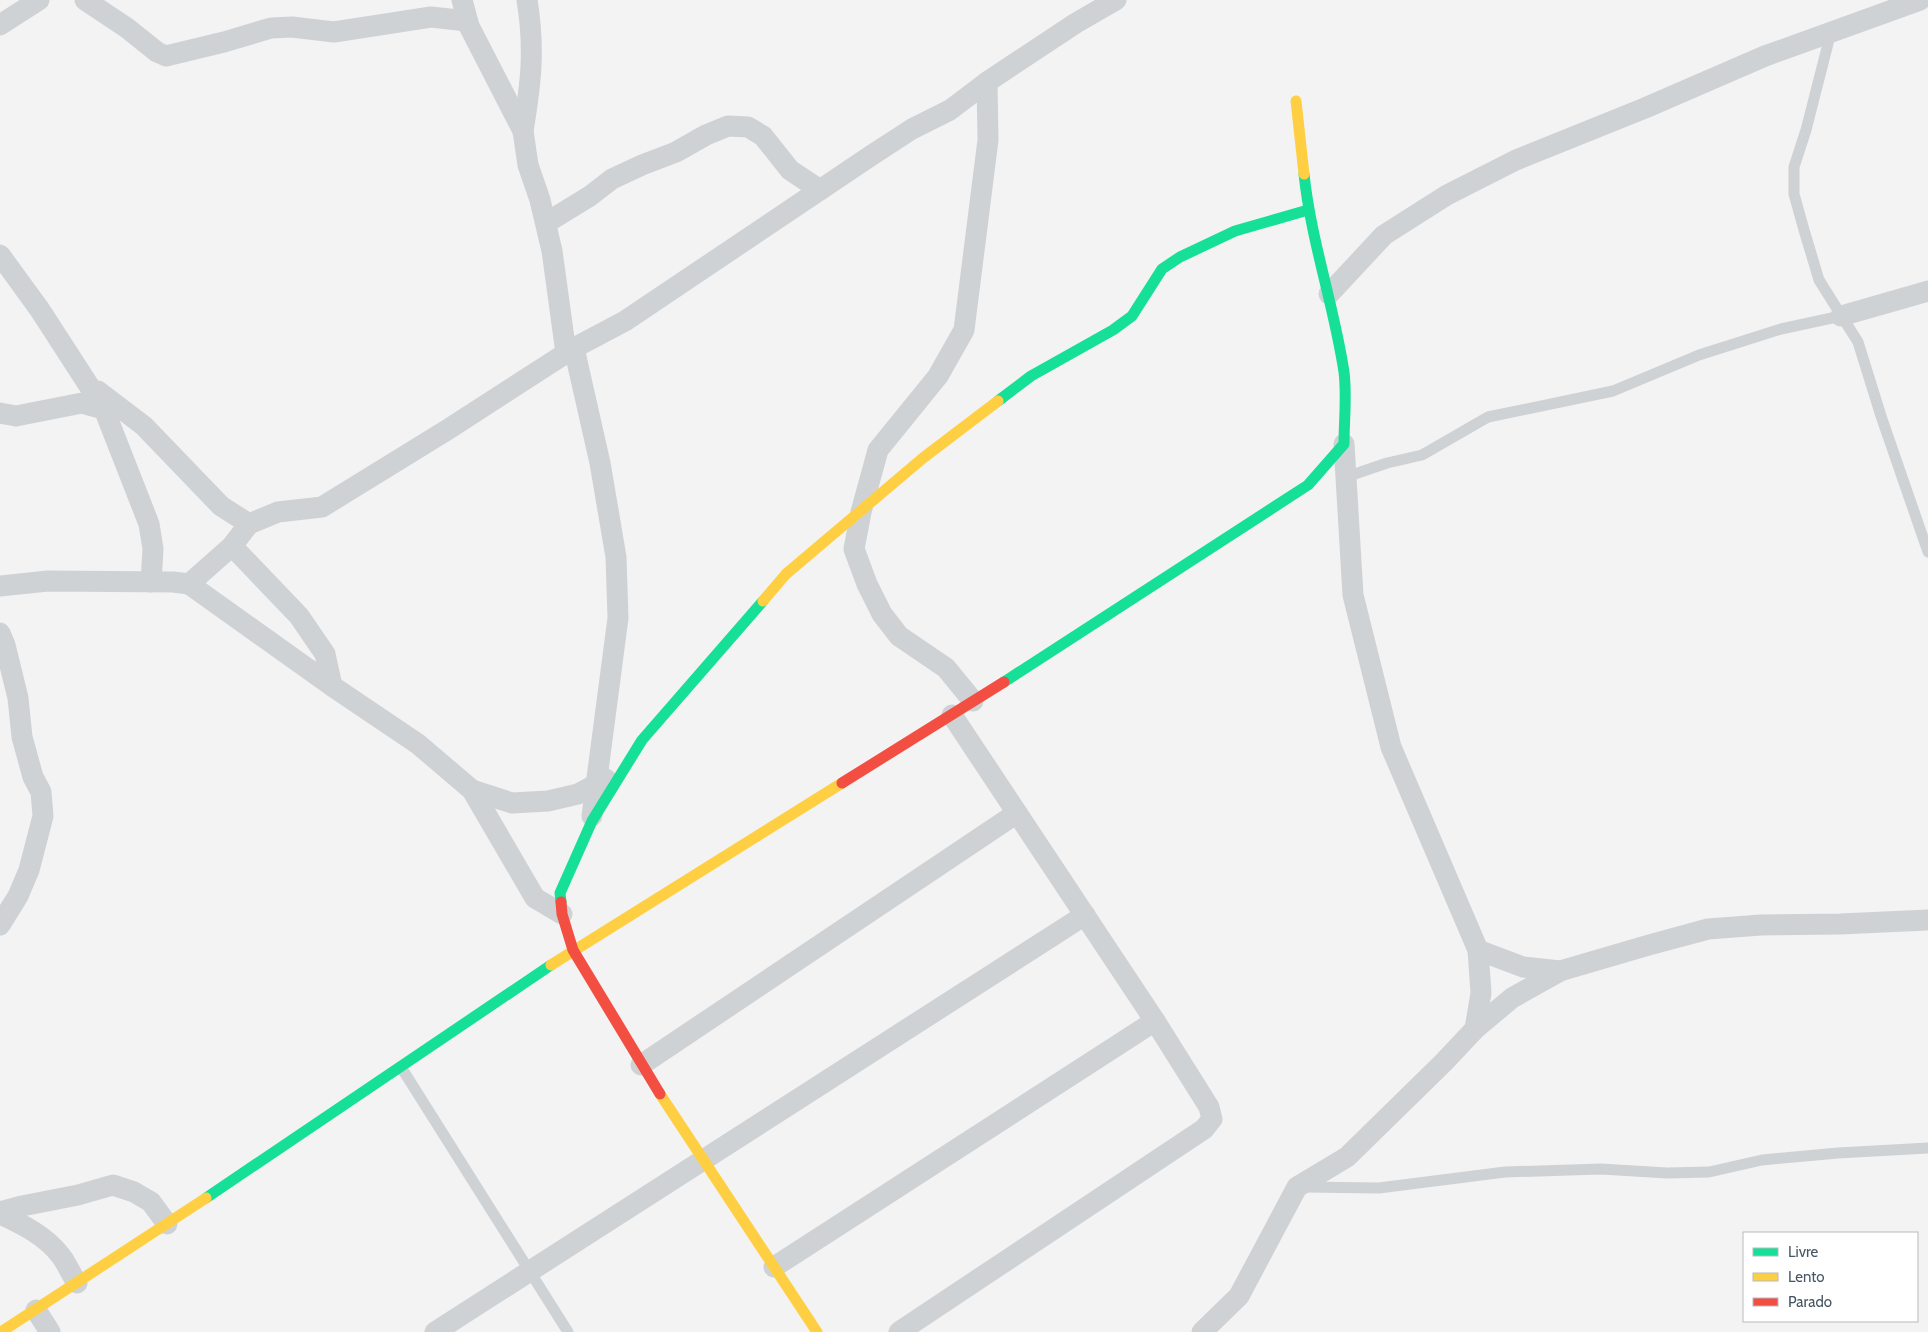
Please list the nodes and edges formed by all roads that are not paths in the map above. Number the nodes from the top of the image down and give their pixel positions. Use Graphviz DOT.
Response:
graph roads {
  1 [pos="39,0"];
  2 [pos="85,0"];
  3 [pos="462,0"];
  4 [pos="527,0"];
  5 [pos="1116,0"];
  6 [pos="1920,0"];
  7 [pos="467,21"];
  8 [pos="0,25"];
  9 [pos="1831,32"];
  10 [pos="987,82"];
  11 [pos="1296,101"];
  12 [pos="523,131"];
  13 [pos="820,190"];
  14 [pos="1308,210"];
  15 [pos="546,223"];
  16 [pos="0,255"];
  17 [pos="1928,291"];
  18 [pos="1329,294"];
  19 [pos="1840,316"];
  20 [pos="570,350"];
  21 [pos="89,384"];
  22 [pos="104,408"];
  23 [pos="0,412"];
  24 [pos="1344,444"];
  25 [pos="1346,477"];
  26 [pos="861,512"];
  27 [pos="249,524"];
  28 [pos="1927,545"];
  29 [pos="232,546"];
  30 [pos="151,582"];
  31 [pos="189,584"];
  32 [pos="0,586"];
  33 [pos="0,633"];
  34 [pos="332,686"];
  35 [pos="973,701"];
  36 [pos="952,715"];
  37 [pos="622,770"];
  38 [pos="596,784"];
  39 [pos="472,790"];
  40 [pos="1017,813"];
  41 [pos="592,821"];
  42 [pos="562,914"];
  43 [pos="1085,915"];
  44 [pos="1928,920"];
  45 [pos="0,925"];
  46 [pos="573,950"];
  47 [pos="1478,950"];
  48 [pos="1560,971"];
  49 [pos="1155,1021"];
  50 [pos="1475,1029"];
  51 [pos="641,1065"];
  52 [pos="401,1067"];
  53 [pos="1928,1148"];
  54 [pos="703,1160"];
  55 [pos="1297,1187"];
  56 [pos="0,1213"];
  57 [pos="167,1224"];
  58 [pos="774,1267"];
  59 [pos="529,1271"];
  60 [pos="77,1283"];
  61 [pos="36,1310"];
  62 [pos="1,1332"];
  63 [pos="50,1332"];
  64 [pos="434,1332"];
  65 [pos="568,1332"];
  66 [pos="817,1332"];
  67 [pos="899,1332"];
  68 [pos="1202,1332"];
  1 -- 8 [label="street"];
  2 -- 7 [label="street"];
  3 -- 7 [label="street"];
  4 -- 12 [label="street"];
  5 -- 10 [label="street"];
  6 -- 9 [label="street"];
  7 -- 12 [label="street"];
  9 -- 18 [label="street"];
  9 -- 19 [label="lane"];
  10 -- 13 [label="street"];
  10 -- 26 [label="street"];
  11 -- 14 [label="street"];
  12 -- 15 [label="street"];
  13 -- 15 [label="street"];
  13 -- 20 [label="street"];
  14 -- 18 [label="street"];
  14 -- 26 [label="street"];
  15 -- 20 [label="street"];
  16 -- 21 [label="street"];
  17 -- 19 [label="street"];
  18 -- 24 [label="street"];
  19 -- 25 [label="lane"];
  19 -- 28 [label="lane"];
  20 -- 27 [label="street"];
  20 -- 38 [label="street"];
  21 -- 22 [label="street"];
  21 -- 27 [label="street"];
  22 -- 23 [label="street"];
  22 -- 30 [label="street"];
  24 -- 25 [label="street"];
  24 -- 35 [label="street"];
  25 -- 47 [label="street"];
  26 -- 35 [label="street"];
  26 -- 37 [label="street"];
  27 -- 29 [label="street"];
  29 -- 31 [label="street"];
  29 -- 34 [label="street"];
  30 -- 31 [label="street"];
  30 -- 32 [label="street"];
  31 -- 34 [label="street"];
  33 -- 45 [label="street"];
  34 -- 39 [label="street"];
  35 -- 36 [label="street"];
  36 -- 40 [label="street"];
  36 -- 46 [label="street"];
  37 -- 38 [label="street"];
  37 -- 41 [label="street"];
  38 -- 39 [label="street"];
  38 -- 41 [label="street"];
  39 -- 42 [label="street"];
  40 -- 43 [label="street"];
  40 -- 51 [label="street"];
  41 -- 42 [label="street"];
  42 -- 46 [label="street"];
  43 -- 49 [label="street"];
  43 -- 54 [label="street"];
  44 -- 48 [label="street"];
  46 -- 51 [label="street"];
  46 -- 52 [label="street"];
  47 -- 48 [label="street"];
  47 -- 50 [label="street"];
  48 -- 50 [label="street"];
  49 -- 58 [label="street"];
  49 -- 67 [label="street"];
  50 -- 55 [label="street"];
  51 -- 54 [label="street"];
  52 -- 57 [label="street"];
  52 -- 59 [label="lane"];
  53 -- 55 [label="lane"];
  54 -- 58 [label="street"];
  54 -- 59 [label="street"];
  55 -- 68 [label="street"];
  56 -- 57 [label="street"];
  56 -- 60 [label="street"];
  57 -- 60 [label="street"];
  58 -- 66 [label="street"];
  59 -- 64 [label="street"];
  59 -- 65 [label="lane"];
  60 -- 61 [label="street"];
  61 -- 62 [label="street"];
  61 -- 63 [label="street"];
}
